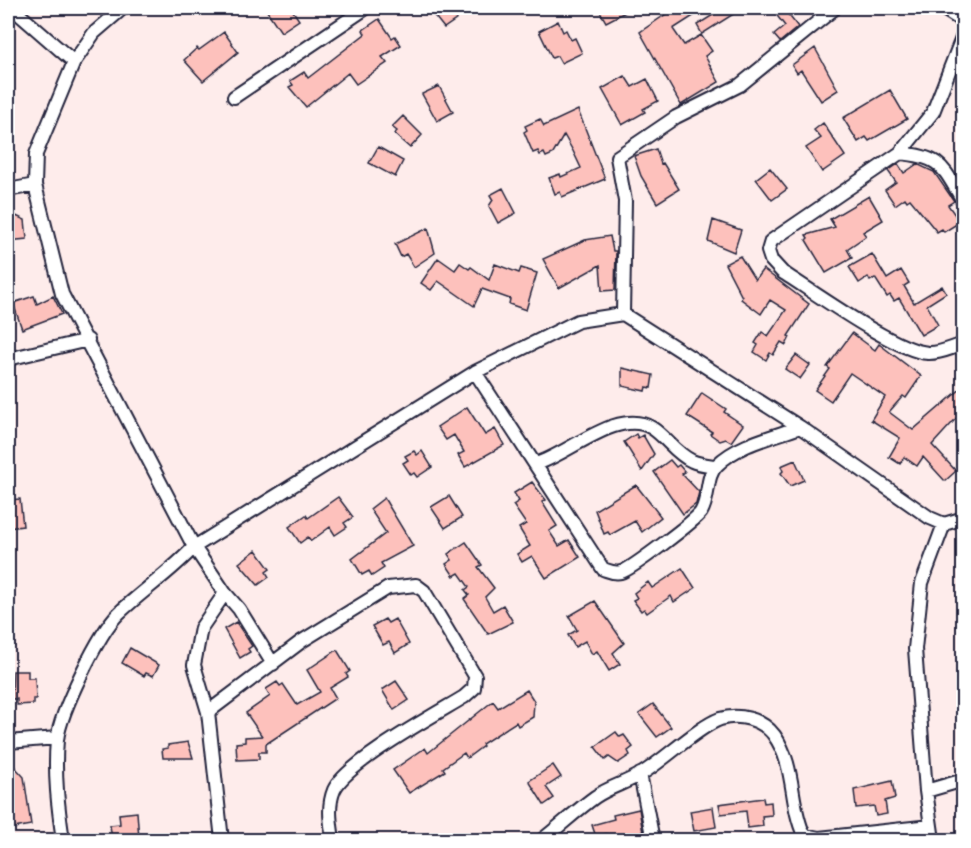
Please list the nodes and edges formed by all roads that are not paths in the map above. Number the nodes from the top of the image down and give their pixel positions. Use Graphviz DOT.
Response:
graph roads {
  1 [pos="12,8"];
  2 [pos="123,8"];
  3 [pos="366,8"];
  4 [pos="835,8"];
  5 [pos="942,8"];
  6 [pos="963,22"];
  7 [pos="963,33"];
  8 [pos="74,62"];
  9 [pos="234,97"];
  10 [pos="900,153"];
  11 [pos="34,185"];
  12 [pos="8,190"];
  13 [pos="963,202"];
  14 [pos="623,314"];
  15 [pos="88,340"];
  16 [pos="963,346"];
  17 [pos="8,359"];
  18 [pos="475,372"];
  19 [pos="800,427"];
  20 [pos="536,464"];
  21 [pos="715,466"];
  22 [pos="963,518"];
  23 [pos="944,524"];
  24 [pos="194,547"];
  25 [pos="225,593"];
  26 [pos="273,664"];
  27 [pos="208,712"];
  28 [pos="57,738"];
  29 [pos="8,742"];
  30 [pos="640,774"];
  31 [pos="963,780"];
  32 [pos="926,791"];
  33 [pos="931,826"];
  34 [pos="818,839"];
  35 [pos="63,840"];
  36 [pos="222,840"];
  37 [pos="333,840"];
  38 [pos="542,840"];
  39 [pos="653,840"];
  40 [pos="933,840"];
  1 -- 8 [label="street"];
  2 -- 8 [label="street"];
  3 -- 9 [label="street"];
  4 -- 14 [label="street"];
  5 -- 6 [label="street"];
  7 -- 10 [label="street"];
  8 -- 11 [label="street"];
  10 -- 13 [label="street"];
  10 -- 16 [label="street"];
  11 -- 12 [label="street"];
  11 -- 15 [label="street"];
  14 -- 18 [label="street"];
  14 -- 19 [label="street"];
  15 -- 17 [label="street"];
  15 -- 24 [label="street"];
  18 -- 20 [label="street"];
  18 -- 24 [label="street"];
  19 -- 21 [label="street"];
  19 -- 23 [label="street"];
  20 -- 21 [label="street"];
  20 -- 21 [label="street"];
  22 -- 23 [label="street"];
  23 -- 32 [label="street"];
  24 -- 25 [label="street"];
  24 -- 28 [label="street"];
  25 -- 26 [label="street"];
  25 -- 27 [label="street"];
  26 -- 27 [label="street"];
  26 -- 37 [label="street"];
  27 -- 36 [label="street"];
  28 -- 29 [label="street"];
  28 -- 35 [label="street"];
  30 -- 34 [label="street"];
  30 -- 38 [label="street"];
  30 -- 39 [label="street"];
  31 -- 32 [label="street"];
  32 -- 33 [label="street"];
  33 -- 34 [label="street"];
  33 -- 40 [label="street"];
}
